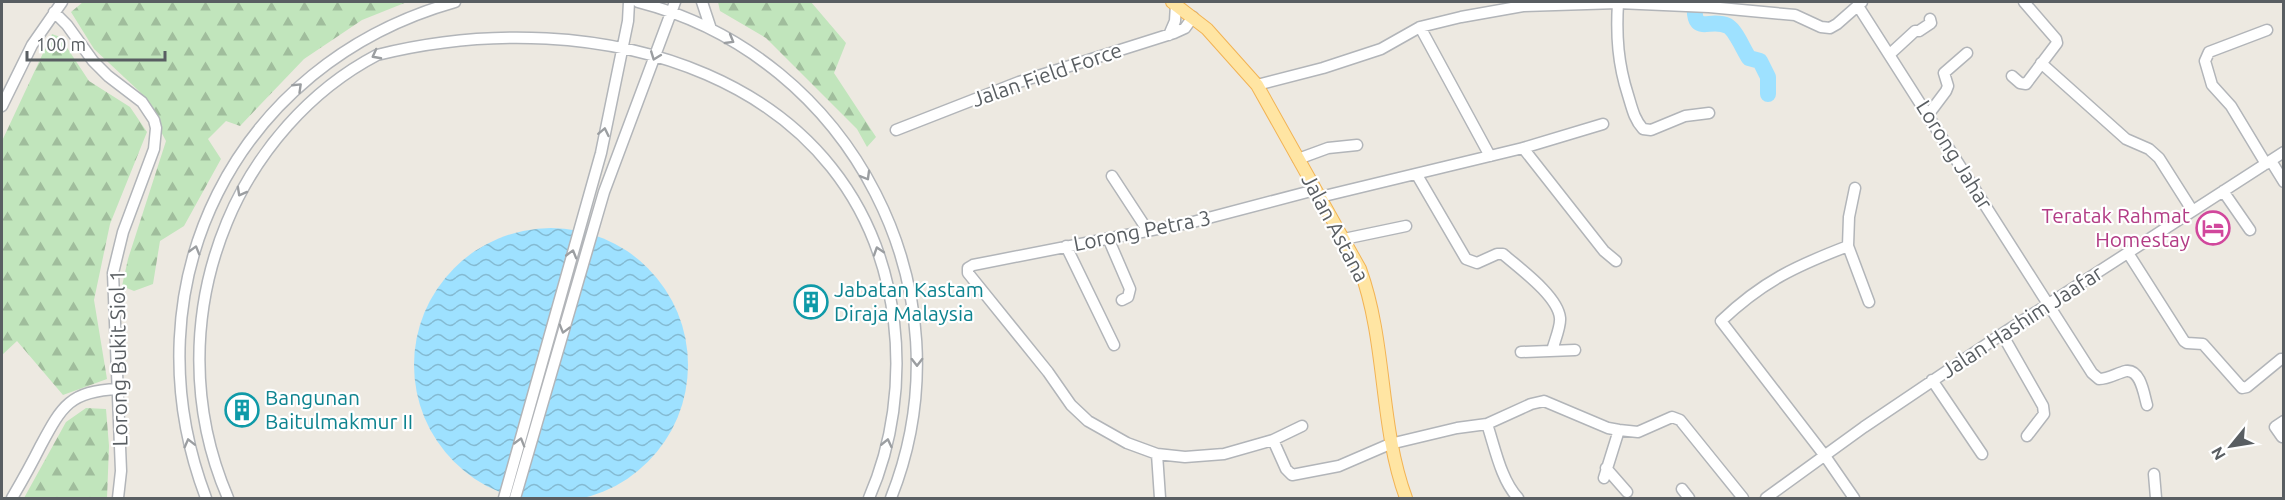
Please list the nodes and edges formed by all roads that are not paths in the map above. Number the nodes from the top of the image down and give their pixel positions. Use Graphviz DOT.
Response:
graph roads {
  1 [pos="62,2"];
  2 [pos="455,2"];
  3 [pos="629,2"];
  4 [pos="638,2"];
  5 [pos="702,2"];
  6 [pos="2024,2"];
  7 [pos="1174,3"];
  8 [pos="1618,3"];
  9 [pos="1860,4"];
  10 [pos="673,7"];
  11 [pos="54,12"];
  12 [pos="1194,17"];
  13 [pos="1930,18"];
  14 [pos="1420,27"];
  15 [pos="711,29"];
  16 [pos="2267,30"];
  17 [pos="1168,35"];
  18 [pos="409,39"];
  19 [pos="1967,53"];
  20 [pos="1890,54"];
  21 [pos="2042,63"];
  22 [pos="2012,76"];
  23 [pos="1257,85"];
  24 [pos="2,106"];
  25 [pos="1709,114"];
  26 [pos="1928,115"];
  27 [pos="795,117"];
  28 [pos="1603,124"];
  29 [pos="896,130"];
  30 [pos="1357,145"];
  31 [pos="1523,148"];
  32 [pos="2283,152"];
  33 [pos="1490,156"];
  34 [pos="1298,159"];
  35 [pos="2268,162"];
  36 [pos="1417,175"];
  37 [pos="1112,176"];
  38 [pos="2283,182"];
  39 [pos="1856,188"];
  40 [pos="2223,190"];
  41 [pos="1318,194"];
  42 [pos="2192,210"];
  43 [pos="1406,226"];
  44 [pos="2250,230"];
  45 [pos="1148,231"];
  46 [pos="1108,238"];
  47 [pos="1344,239"];
  48 [pos="1066,246"];
  49 [pos="1848,246"];
  50 [pos="2128,253"];
  51 [pos="1616,261"];
  52 [pos="1122,300"];
  53 [pos="1869,302"];
  54 [pos="2048,304"];
  55 [pos="2002,334"];
  56 [pos="1114,345"];
  57 [pos="1575,350"];
  58 [pos="1552,351"];
  59 [pos="1521,352"];
  60 [pos="2281,359"];
  61 [pos="1932,380"];
  62 [pos="118,389"];
  63 [pos="2147,405"];
  64 [pos="2283,421"];
  65 [pos="1487,424"];
  66 [pos="1302,426"];
  67 [pos="1619,430"];
  68 [pos="2270,433"];
  69 [pos="2027,436"];
  70 [pos="2283,437"];
  71 [pos="1273,440"];
  72 [pos="1390,444"];
  73 [pos="1157,454"];
  74 [pos="1982,454"];
  75 [pos="1825,456"];
  76 [pos="2154,474"];
  77 [pos="1627,492"];
  78 [pos="12,498"];
  79 [pos="118,498"];
  80 [pos="206,498"];
  81 [pos="228,498"];
  82 [pos="504,498"];
  83 [pos="515,498"];
  84 [pos="869,498"];
  85 [pos="891,498"];
  86 [pos="1160,498"];
  87 [pos="1406,498"];
  88 [pos="1518,498"];
  89 [pos="1743,498"];
  90 [pos="1766,498"];
  91 [pos="1854,498"];
  92 [pos="2156,498"];
  1 -- 11 [label="street"];
  80 -- 2 [label="street, one-way"];
  82 -- 3 [label="street, one-way"];
  4 -- 10 [label="street"];
  5 -- 15 [label="street"];
  6 -- 21 [label="street"];
  7 -- 12 [label="main road, Jalan Astana"];
  7 -- 17 [label="street"];
  8 -- 9 [label="street"];
  8 -- 14 [label="street"];
  8 -- 25 [label="street"];
  9 -- 20 [label="street, Lorong Jahar"];
  10 -- 15 [label="street"];
  10 -- 83 [label="street, one-way"];
  11 -- 24 [label="street"];
  11 -- 62 [label="street, Lorong Bukit Siol 1"];
  12 -- 17 [label="street, Jalan Field Force"];
  12 -- 23 [label="main road, Jalan Astana"];
  13 -- 20 [label="street"];
  14 -- 23 [label="street"];
  14 -- 33 [label="street"];
  15 -- 85 [label="street, one-way"];
  16 -- 35 [label="street"];
  17 -- 29 [label="street, Jalan Field Force"];
  18 -- 81 [label="street, one-way"];
  19 -- 26 [label="street"];
  20 -- 26 [label="street, Lorong Jahar"];
  21 -- 22 [label="street"];
  21 -- 42 [label="street"];
  23 -- 34 [label="main road, Jalan Astana"];
  26 -- 54 [label="street, Lorong Jahar"];
  84 -- 27 [label="street, one-way"];
  28 -- 31 [label="street, Lorong Petra 3"];
  30 -- 34 [label="street"];
  31 -- 33 [label="street, Lorong Petra 3"];
  31 -- 51 [label="street"];
  32 -- 35 [label="street, Jalan Hashim Jaafar"];
  33 -- 36 [label="street, Lorong Petra 3"];
  34 -- 41 [label="main road, Jalan Astana"];
  35 -- 38 [label="street"];
  35 -- 40 [label="street, Jalan Hashim Jaafar"];
  36 -- 41 [label="street, Lorong Petra 3"];
  36 -- 58 [label="street"];
  37 -- 45 [label="street"];
  39 -- 49 [label="street"];
  40 -- 42 [label="street, Jalan Hashim Jaafar"];
  40 -- 44 [label="street"];
  41 -- 45 [label="street, Lorong Petra 3"];
  41 -- 47 [label="main road, Jalan Astana"];
  42 -- 50 [label="street, Jalan Hashim Jaafar"];
  43 -- 47 [label="street"];
  45 -- 46 [label="street, Lorong Petra 3"];
  46 -- 48 [label="street, Lorong Petra 3"];
  46 -- 52 [label="street"];
  47 -- 72 [label="main road, Jalan Astana"];
  48 -- 56 [label="street"];
  48 -- 73 [label="street, Lorong Petra 3"];
  49 -- 53 [label="street"];
  49 -- 75 [label="street"];
  50 -- 54 [label="street, Jalan Hashim Jaafar"];
  50 -- 60 [label="street"];
  54 -- 55 [label="street, Jalan Hashim Jaafar"];
  54 -- 63 [label="street, Lorong Jahar"];
  55 -- 61 [label="street, Jalan Hashim Jaafar"];
  55 -- 69 [label="street"];
  57 -- 58 [label="street"];
  58 -- 59 [label="street"];
  61 -- 74 [label="street"];
  61 -- 75 [label="street, Jalan Hashim Jaafar"];
  62 -- 78 [label="street"];
  62 -- 79 [label="street, Lorong Bukit Siol 1"];
  64 -- 70 [label="street"];
  65 -- 67 [label="street"];
  65 -- 72 [label="street"];
  65 -- 88 [label="street"];
  66 -- 71 [label="street"];
  67 -- 77 [label="street"];
  67 -- 89 [label="street"];
  68 -- 70 [label="street"];
  71 -- 72 [label="street"];
  71 -- 73 [label="street"];
  72 -- 87 [label="main road, Jalan Astana"];
  73 -- 86 [label="street"];
  75 -- 90 [label="street, Jalan Hashim Jaafar"];
  75 -- 91 [label="street"];
  76 -- 92 [label="street"];
}
